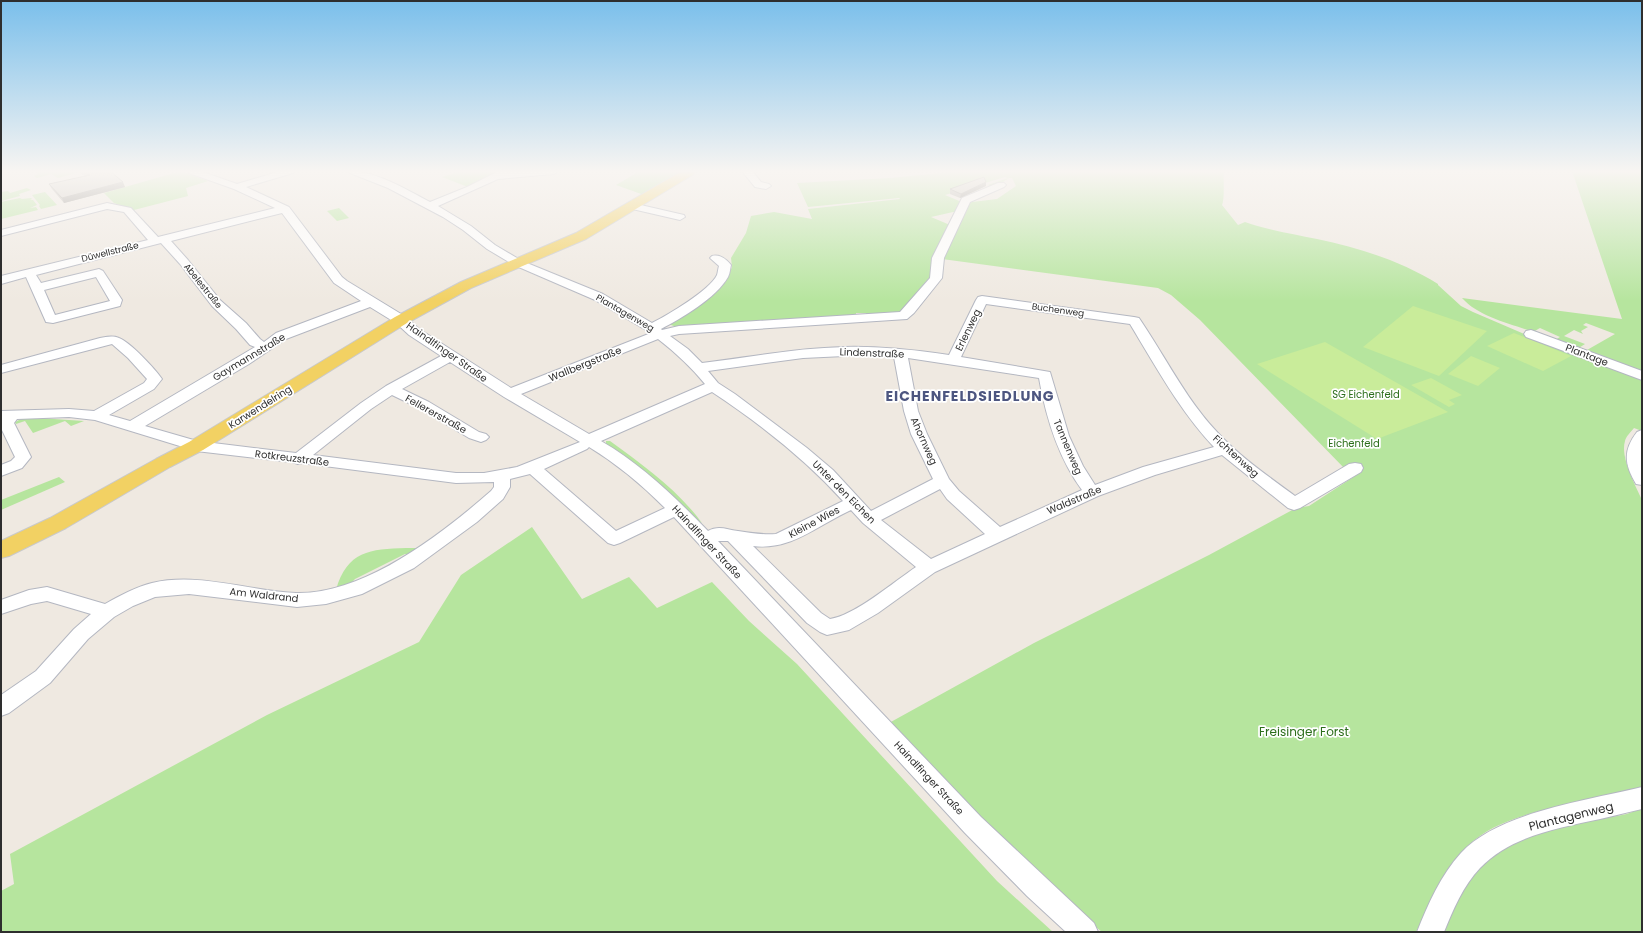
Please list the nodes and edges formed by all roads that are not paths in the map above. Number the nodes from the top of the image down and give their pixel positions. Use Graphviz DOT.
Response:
graph roads {
  1 [pos="72,215"];
  2 [pos="131,215"];
  3 [pos="262,215"];
  4 [pos="288,215"];
  5 [pos="444,215"];
  6 [pos="618,215"];
  7 [pos="669,215"];
  8 [pos="958,215"];
  9 [pos="680,217"];
  10 [pos="1,232"];
  11 [pos="159,240"];
  12 [pos="716,258"];
  13 [pos="518,263"];
  14 [pos="30,274"];
  15 [pos="1,280"];
  16 [pos="37,288"];
  17 [pos="982,300"];
  18 [pos="371,302"];
  19 [pos="401,320"];
  20 [pos="1134,321"];
  21 [pos="656,331"];
  22 [pos="1531,334"];
  23 [pos="264,347"];
  24 [pos="900,353"];
  25 [pos="450,356"];
  26 [pos="953,360"];
  27 [pos="699,368"];
  28 [pos="1,369"];
  29 [pos="1045,375"];
  30 [pos="1642,376"];
  31 [pos="713,386"];
  32 [pos="391,389"];
  33 [pos="509,394"];
  34 [pos="7,414"];
  35 [pos="97,416"];
  36 [pos="133,426"];
  37 [pos="1642,435"];
  38 [pos="481,437"];
  39 [pos="585,443"];
  40 [pos="196,446"];
  41 [pos="1225,449"];
  42 [pos="298,459"];
  43 [pos="532,467"];
  44 [pos="1355,468"];
  45 [pos="1,471"];
  46 [pos="502,476"];
  47 [pos="1642,480"];
  48 [pos="942,481"];
  49 [pos="1092,492"];
  50 [pos="853,503"];
  51 [pos="677,509"];
  52 [pos="869,519"];
  53 [pos="997,535"];
  54 [pos="734,537"];
  55 [pos="706,540"];
  56 [pos="1,550"];
  57 [pos="929,567"];
  58 [pos="1,607"];
  59 [pos="107,612"];
  60 [pos="1,707"];
  61 [pos="1642,798"];
  62 [pos="1086,932"];
  63 [pos="1430,932"];
  1 -- 10 [label="street, Abelestraße"];
  2 -- 11 [label="street, Abelestraße"];
  3 -- 11 [label="street, Düwellstraße"];
  4 -- 18 [label="street, Haindlfinger Straße"];
  5 -- 13 [label="street, Plantagenweg"];
  6 -- 13 [label="main road, Karwendelring"];
  7 -- 9 [label="street"];
  8 -- 21 [label="street, Plantagenweg"];
  11 -- 14 [label="street, Düwellstraße"];
  11 -- 23 [label="street, Abelestraße"];
  12 -- 21 [label="street"];
  13 -- 19 [label="main road, Karwendelring"];
  13 -- 21 [label="street, Plantagenweg"];
  14 -- 15 [label="street, Düwellstraße"];
  14 -- 16 [label="street, Düwellstraße"];
  16 -- 16 [label="street, Düwellstraße"];
  17 -- 20 [label="street, Buchenweg"];
  17 -- 26 [label="street, Erlenweg"];
  18 -- 19 [label="street, Haindlfinger Straße"];
  18 -- 23 [label="street, Gaymannstraße"];
  19 -- 25 [label="street, Haindlfinger Straße"];
  19 -- 40 [label="main road, Karwendelring"];
  20 -- 41 [label="street, Fichtenweg"];
  21 -- 27 [label="street, Unter den Eichen"];
  21 -- 33 [label="street, Wallbergstraße"];
  22 -- 30 [label="street, Plantage"];
  23 -- 36 [label="street, Gaymannstraße"];
  24 -- 26 [label="street, Lindenstraße"];
  24 -- 27 [label="street, Lindenstraße"];
  24 -- 48 [label="street, Ahornweg"];
  25 -- 32 [label="street"];
  25 -- 33 [label="street, Haindlfinger Straße"];
  26 -- 29 [label="street, Lindenstraße"];
  27 -- 31 [label="street, Unter den Eichen"];
  28 -- 35 [label="street"];
  29 -- 49 [label="street, Tannenweg"];
  31 -- 39 [label="street"];
  31 -- 50 [label="street, Unter den Eichen"];
  32 -- 38 [label="street, Fellererstraße"];
  32 -- 42 [label="street"];
  33 -- 39 [label="street, Haindlfinger Straße"];
  34 -- 35 [label="street, Rotkreuzstraße"];
  34 -- 45 [label="street"];
  35 -- 36 [label="street, Rotkreuzstraße"];
  36 -- 40 [label="street, Rotkreuzstraße"];
  37 -- 47 [label="street"];
  39 -- 43 [label="street, Rotkreuzstraße"];
  39 -- 51 [label="street, Haindlfinger Straße"];
  40 -- 42 [label="street, Rotkreuzstraße"];
  40 -- 56 [label="main road, Karwendelring"];
  41 -- 44 [label="street, Fichtenweg"];
  41 -- 49 [label="street, Waldstraße"];
  42 -- 46 [label="street, Rotkreuzstraße"];
  43 -- 46 [label="street, Rotkreuzstraße"];
  43 -- 51 [label="street"];
  46 -- 59 [label="street, Am Waldrand"];
  48 -- 52 [label="street"];
  48 -- 53 [label="street, Ahornweg"];
  49 -- 53 [label="street, Waldstraße"];
  50 -- 52 [label="street, Unter den Eichen"];
  50 -- 54 [label="street, Kleine Wies"];
  51 -- 55 [label="street, Haindlfinger Straße"];
  52 -- 57 [label="street, Unter den Eichen"];
  53 -- 57 [label="street, Waldstraße"];
  54 -- 55 [label="street, Kleine Wies"];
  54 -- 57 [label="street"];
  55 -- 62 [label="street, Haindlfinger Straße"];
  58 -- 59 [label="street"];
  59 -- 60 [label="street, Am Waldrand"];
  61 -- 63 [label="street, Plantagenweg"];
}
